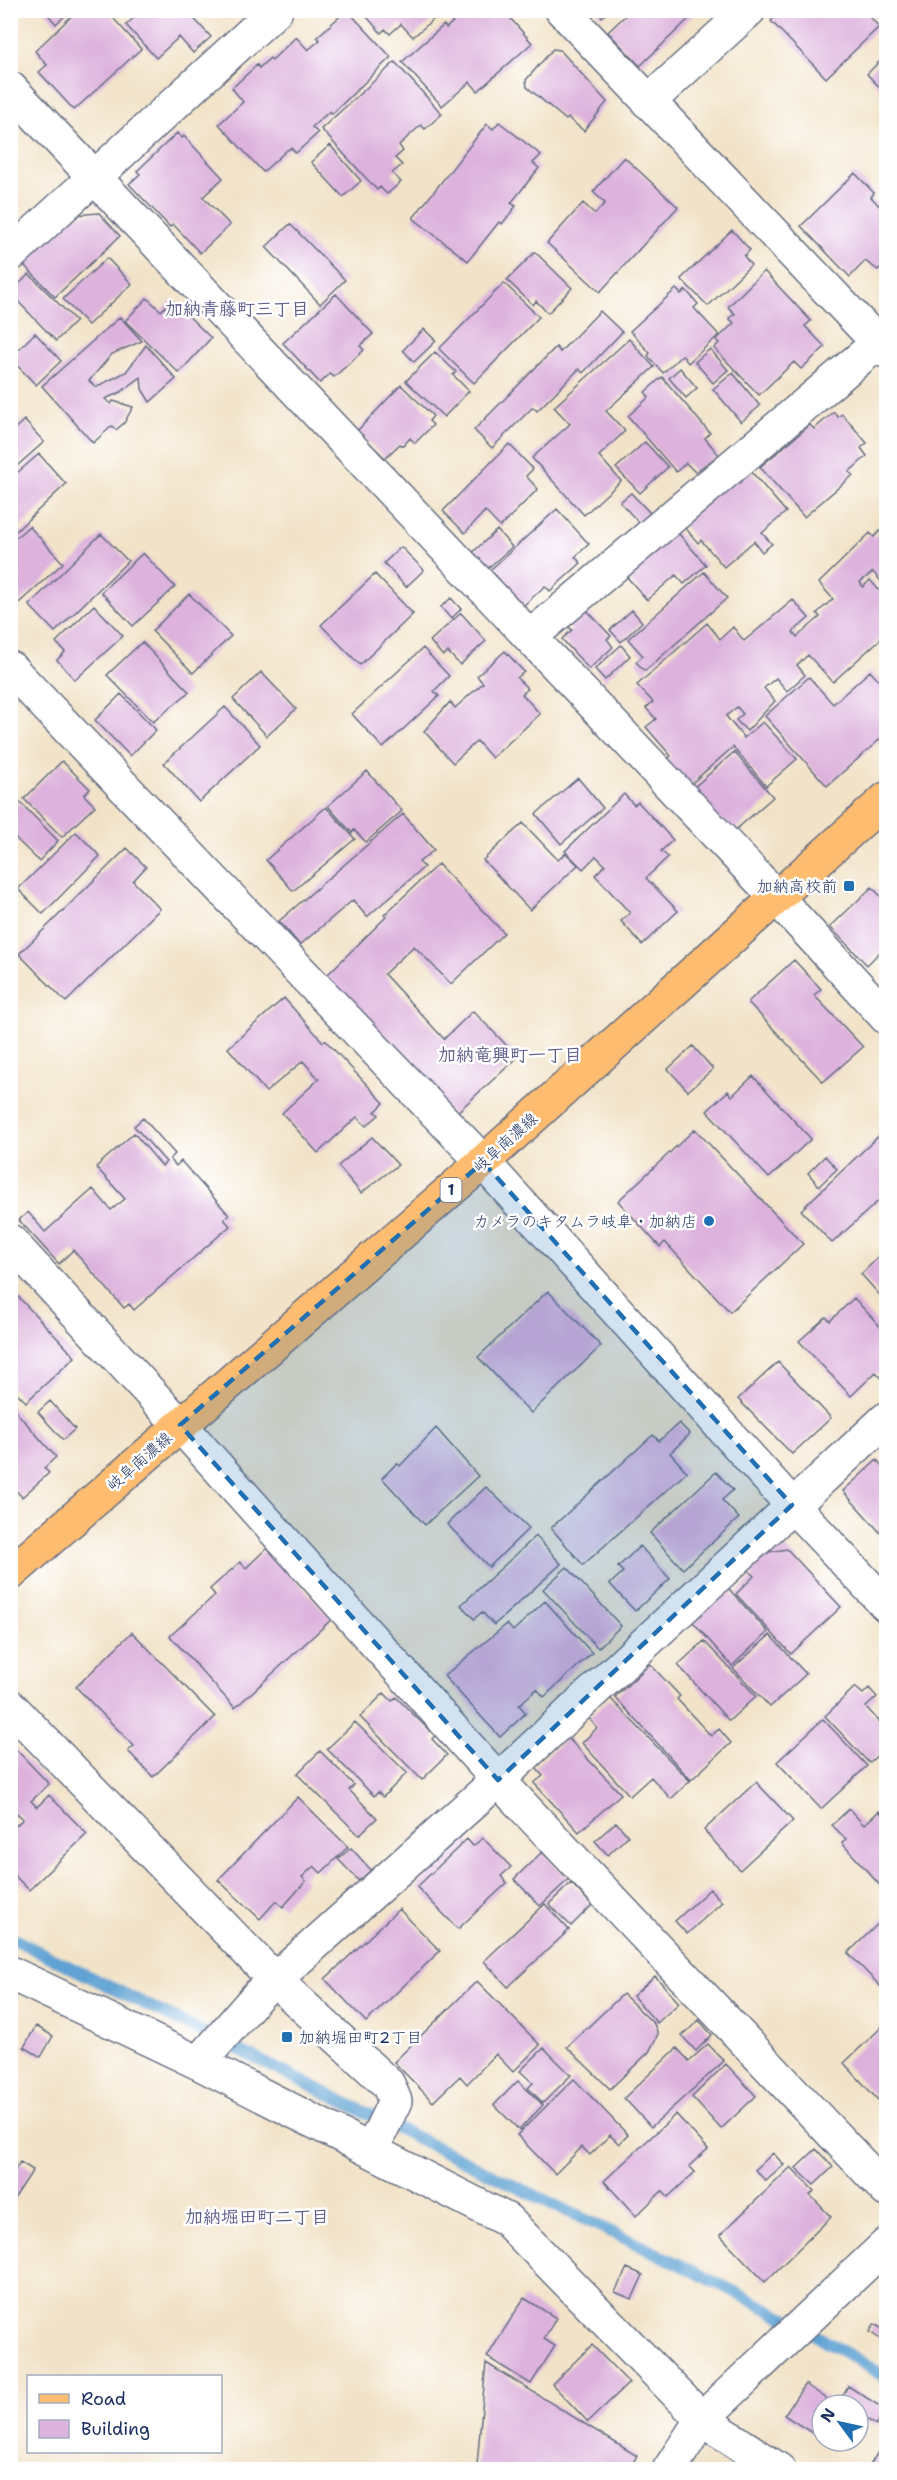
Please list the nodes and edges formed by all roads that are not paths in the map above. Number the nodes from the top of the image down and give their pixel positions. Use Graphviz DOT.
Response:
graph roads {
  1 [pos="276,10"];
  2 [pos="562,10"];
  3 [pos="749,10"];
  4 [pos="10,88"];
  5 [pos="648,102"];
  6 [pos="93,178"];
  7 [pos="10,255"];
  8 [pos="882,347"];
  9 [pos="530,637"];
  10 [pos="10,668"];
  11 [pos="886,800"];
  12 [pos="778,899"];
  13 [pos="886,1017"];
  14 [pos="483,1162"];
  15 [pos="10,1241"];
  16 [pos="886,1419"];
  17 [pos="180,1425"];
  18 [pos="792,1505"];
  19 [pos="10,1574"];
  20 [pos="886,1605"];
  21 [pos="10,1706"];
  22 [pos="498,1780"];
  23 [pos="10,1973"];
  24 [pos="275,1980"];
  25 [pos="203,2057"];
  26 [pos="377,2141"];
  27 [pos="886,2190"];
  28 [pos="886,2245"];
  29 [pos="702,2419"];
  30 [pos="669,2469"];
  31 [pos="779,2469"];
  1 -- 6 [label="street"];
  2 -- 5 [label="street"];
  3 -- 5 [label="street"];
  4 -- 6 [label="street"];
  5 -- 8 [label="street"];
  6 -- 7 [label="street"];
  6 -- 9 [label="street"];
  8 -- 9 [label="street"];
  9 -- 12 [label="street"];
  10 -- 14 [label="street"];
  11 -- 12 [label="main road, 岐阜南濃線 / 1"];
  12 -- 13 [label="street"];
  12 -- 14 [label="main road, 岐阜南濃線 / 1"];
  14 -- 17 [label="main road, 岐阜南濃線 / 1"];
  14 -- 18 [label="street"];
  15 -- 17 [label="street"];
  16 -- 18 [label="street"];
  17 -- 19 [label="main road, 岐阜南濃線 / 1"];
  17 -- 22 [label="street"];
  18 -- 20 [label="street"];
  18 -- 22 [label="street"];
  21 -- 24 [label="street"];
  22 -- 24 [label="street"];
  22 -- 27 [label="street"];
  23 -- 25 [label="street"];
  24 -- 25 [label="street"];
  24 -- 26 [label="street"];
  25 -- 26 [label="street"];
  26 -- 29 [label="street"];
  28 -- 29 [label="street"];
  29 -- 30 [label="street"];
  29 -- 31 [label="street"];
}
